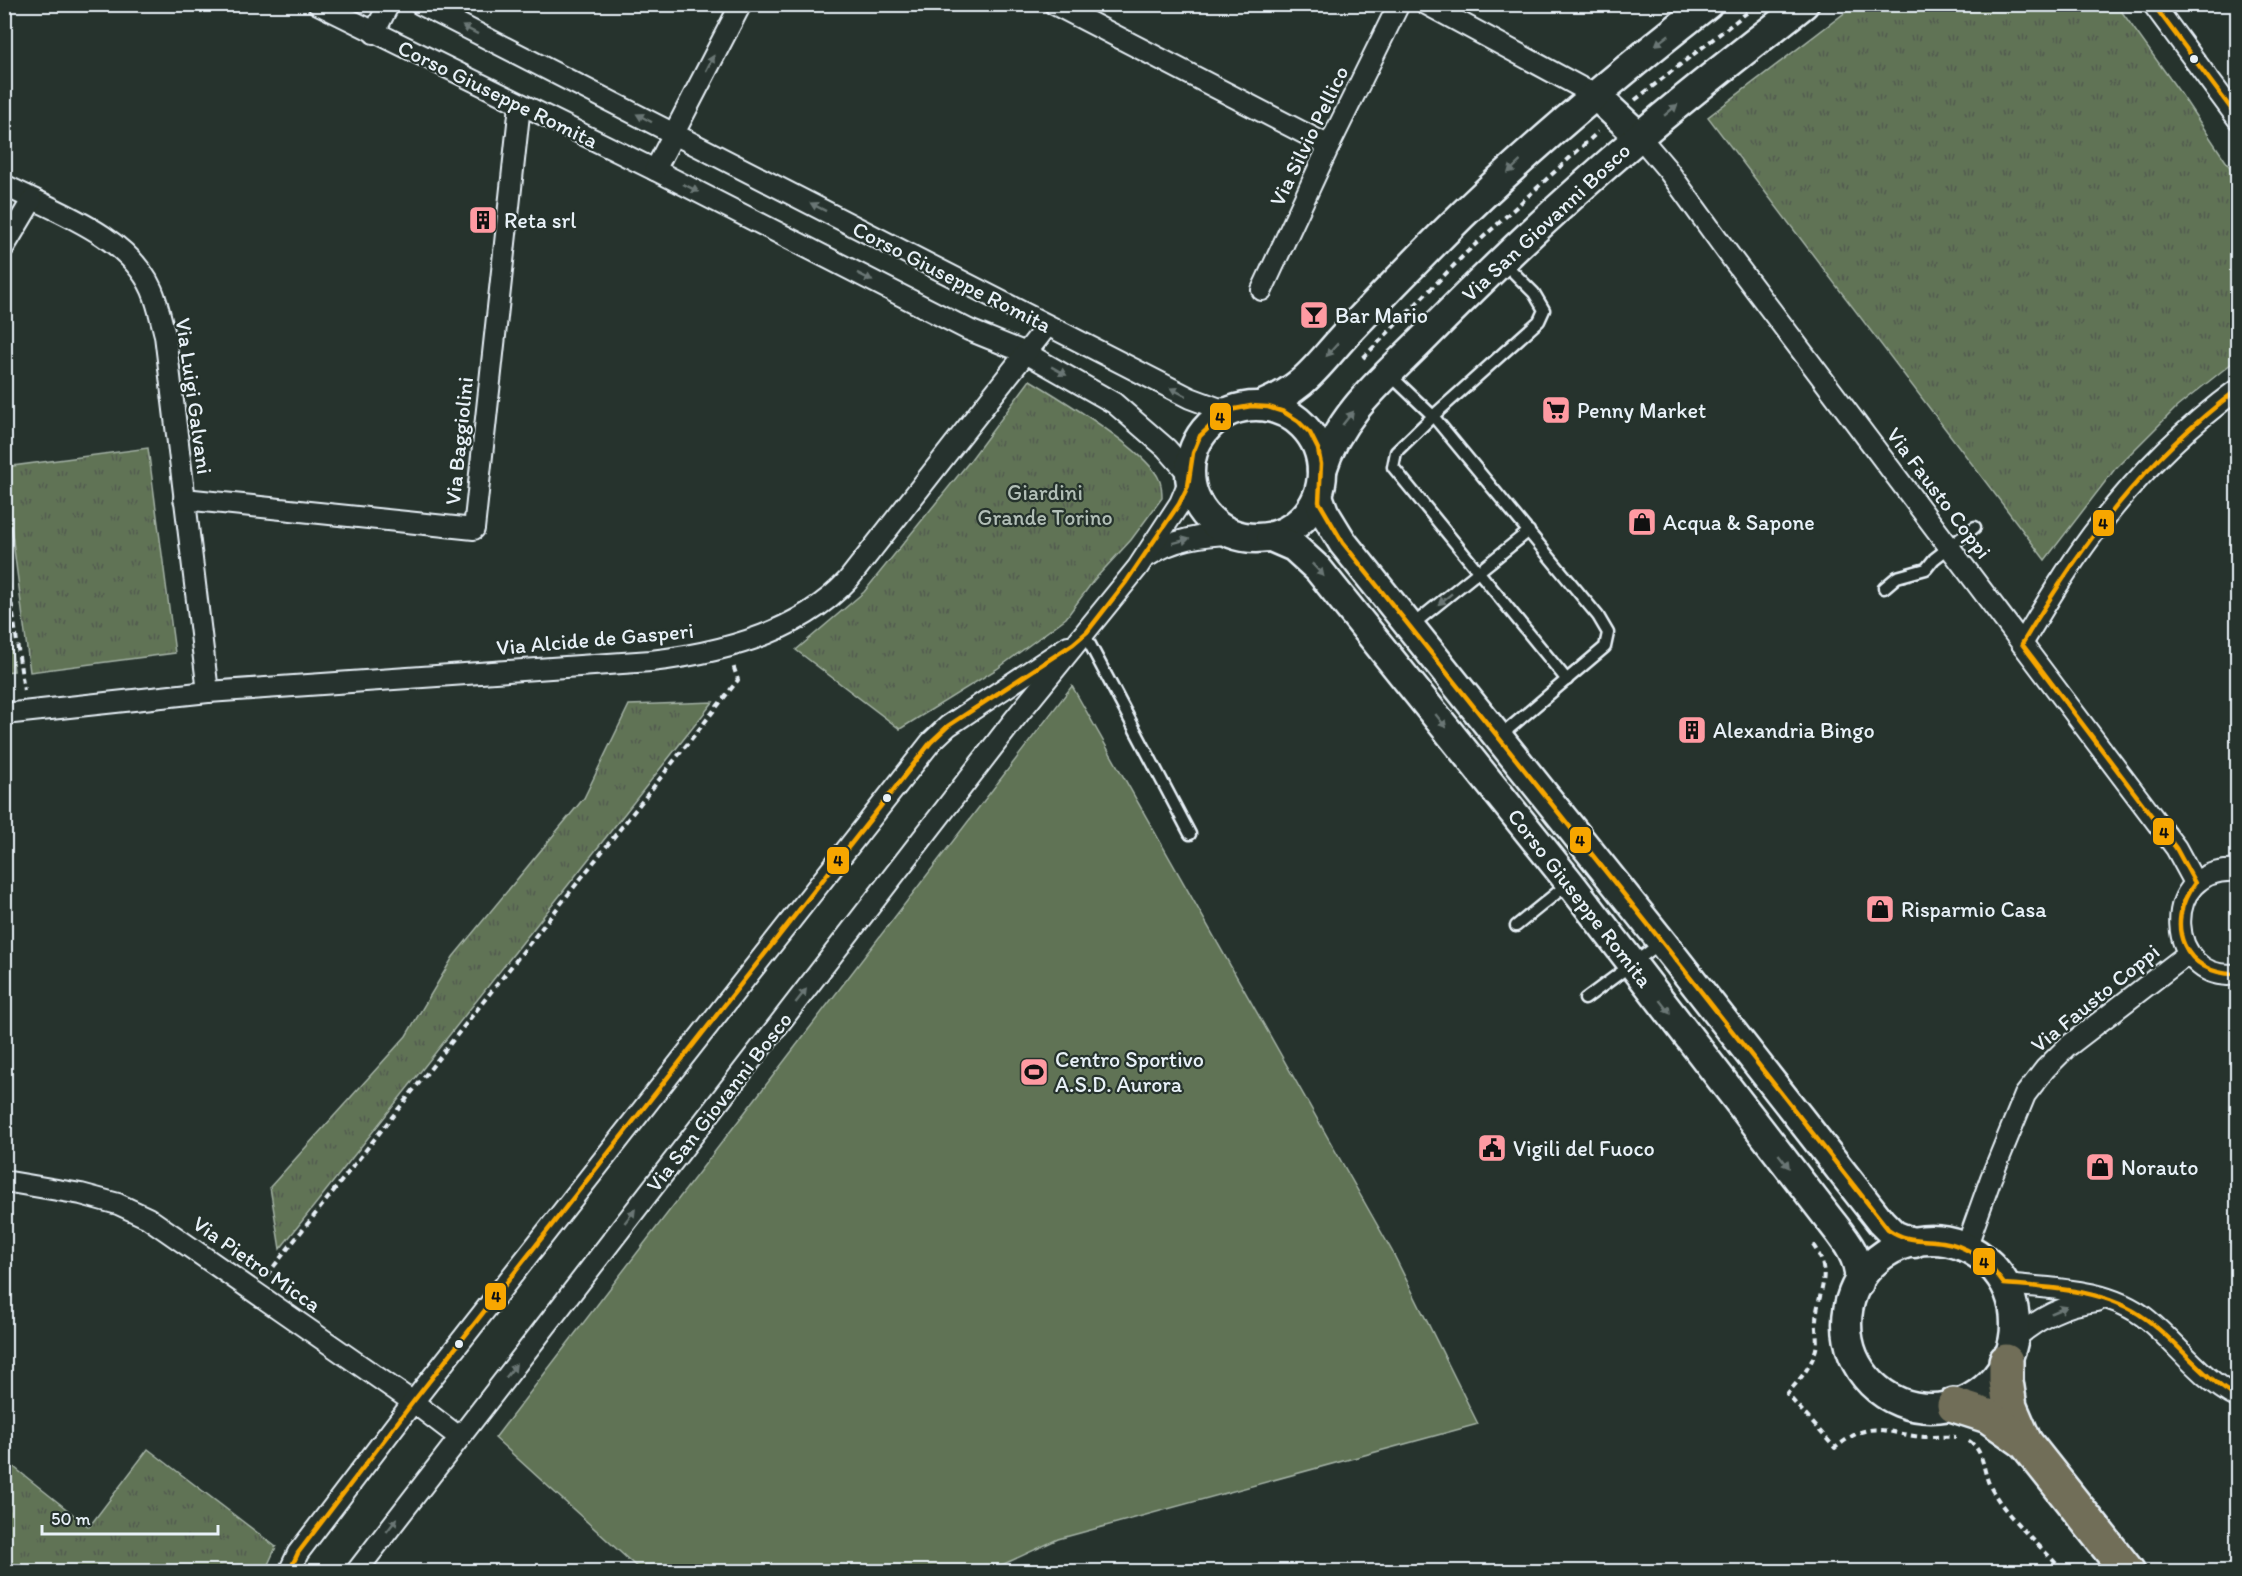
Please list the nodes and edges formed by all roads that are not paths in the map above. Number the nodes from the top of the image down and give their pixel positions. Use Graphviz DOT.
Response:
graph roads {
  1 [pos="318,4"];
  2 [pos="389,4"];
  3 [pos="420,4"];
  4 [pos="741,4"];
  5 [pos="1054,4"];
  6 [pos="1399,4"];
  7 [pos="1426,4"];
  8 [pos="1708,4"];
  9 [pos="1804,4"];
  10 [pos="2153,4"];
  11 [pos="374,33"];
  12 [pos="1595,95"];
  13 [pos="520,105"];
  14 [pos="2238,119"];
  15 [pos="674,134"];
  16 [pos="1639,136"];
  17 [pos="1329,146"];
  18 [pos="655,170"];
  19 [pos="4,185"];
  20 [pos="32,200"];
  21 [pos="4,247"];
  22 [pos="1502,261"];
  23 [pos="1262,290"];
  24 [pos="1047,326"];
  25 [pos="1026,353"];
  26 [pos="1389,374"];
  27 [pos="2238,389"];
  28 [pos="1246,408"];
  29 [pos="1433,417"];
  30 [pos="1189,477"];
  31 [pos="1320,483"];
  32 [pos="184,499"];
  33 [pos="1975,527"];
  34 [pos="1529,531"];
  35 [pos="1232,534"];
  36 [pos="1271,537"];
  37 [pos="1950,547"];
  38 [pos="1138,567"];
  39 [pos="1479,571"];
  40 [pos="1884,588"];
  41 [pos="1411,626"];
  42 [pos="1085,635"];
  43 [pos="2022,644"];
  44 [pos="1567,680"];
  45 [pos="208,692"];
  46 [pos="4,714"];
  47 [pos="1499,738"];
  48 [pos="1190,834"];
  49 [pos="2238,871"];
  50 [pos="1570,883"];
  51 [pos="2195,883"];
  52 [pos="1516,926"];
  53 [pos="1662,942"];
  54 [pos="2189,953"];
  55 [pos="1632,964"];
  56 [pos="2238,974"];
  57 [pos="1585,999"];
  58 [pos="4,1181"];
  59 [pos="1914,1243"];
  60 [pos="1966,1248"];
  61 [pos="1859,1283"];
  62 [pos="2004,1284"];
  63 [pos="2111,1300"];
  64 [pos="2010,1350"];
  65 [pos="2235,1398"];
  66 [pos="413,1402"];
  67 [pos="1954,1405"];
  68 [pos="459,1437"];
  69 [pos="2025,1442"];
  70 [pos="289,1572"];
  71 [pos="356,1572"];
  72 [pos="2128,1572"];
  1 -- 11 [label="street, Corso Giuseppe Romita"];
  2 -- 11 [label="street, Corso Giuseppe Romita"];
  15 -- 3 [label="street, Corso Giuseppe Romita, one-way"];
  15 -- 4 [label="street, one-way"];
  5 -- 17 [label="street"];
  6 -- 17 [label="street, Via Silvio Pellico"];
  7 -- 12 [label="street"];
  8 -- 12 [label="main road, one-way"];
  16 -- 9 [label="main road, Via San Giovanni Bosco, one-way"];
  10 -- 14 [label="street"];
  11 -- 13 [label="street, Corso Giuseppe Romita"];
  12 -- 16 [label="main road"];
  12 -- 28 [label="main road, one-way"];
  13 -- 18 [label="street, Corso Giuseppe Romita"];
  13 -- 32 [label="street, Via Baggiolini"];
  15 -- 18 [label="street"];
  24 -- 15 [label="street, Corso Giuseppe Romita, one-way"];
  16 -- 22 [label="main road, Via San Giovanni Bosco"];
  16 -- 37 [label="street, Via Fausto Coppi"];
  17 -- 23 [label="street, Via Silvio Pellico"];
  18 -- 25 [label="street, Corso Giuseppe Romita, one-way"];
  19 -- 20 [label="street, Via Luigi Galvani"];
  20 -- 21 [label="street"];
  20 -- 32 [label="street, Via Luigi Galvani"];
  22 -- 26 [label="main road, Via San Giovanni Bosco"];
  22 -- 29 [label="lane"];
  24 -- 25 [label="street, Via Alcide de Gasperi"];
  28 -- 24 [label="street, Corso Giuseppe Romita, one-way"];
  25 -- 30 [label="street, Corso Giuseppe Romita, one-way"];
  25 -- 45 [label="street, Via Alcide de Gasperi"];
  26 -- 29 [label="lane"];
  31 -- 26 [label="main road, Via San Giovanni Bosco, one-way"];
  27 -- 43 [label="street"];
  28 -- 30 [label="main road"];
  28 -- 31 [label="main road"];
  29 -- 34 [label="lane"];
  29 -- 39 [label="lane"];
  30 -- 35 [label="main road"];
  30 -- 38 [label="street"];
  31 -- 36 [label="main road"];
  31 -- 41 [label="main road, Corso Giuseppe Romita"];
  32 -- 45 [label="street, Via Luigi Galvani"];
  33 -- 37 [label="lane"];
  34 -- 39 [label="lane"];
  34 -- 44 [label="lane"];
  35 -- 36 [label="main road"];
  38 -- 35 [label="street, one-way"];
  36 -- 50 [label="main road, Corso Giuseppe Romita, one-way"];
  37 -- 40 [label="lane"];
  37 -- 43 [label="street, Via Fausto Coppi"];
  38 -- 42 [label="street, Via San Giovanni Bosco"];
  39 -- 41 [label="lane, one-way"];
  39 -- 44 [label="lane"];
  41 -- 47 [label="main road, Corso Giuseppe Romita"];
  42 -- 48 [label="lane"];
  42 -- 66 [label="street, Via San Giovanni Bosco"];
  68 -- 42 [label="street, Via San Giovanni Bosco, one-way"];
  43 -- 51 [label="street, Via Fausto Coppi"];
  44 -- 47 [label="lane"];
  45 -- 46 [label="street, Via Alcide de Gasperi"];
  47 -- 53 [label="main road, Corso Giuseppe Romita"];
  49 -- 51 [label="street"];
  50 -- 52 [label="lane"];
  50 -- 55 [label="main road, Corso Giuseppe Romita"];
  51 -- 54 [label="street, Via Fausto Coppi"];
  53 -- 55 [label="lane"];
  53 -- 59 [label="main road, Corso Giuseppe Romita"];
  54 -- 56 [label="street, Via Fausto Coppi"];
  54 -- 60 [label="street, Via Fausto Coppi"];
  55 -- 57 [label="lane"];
  55 -- 61 [label="main road, Corso Giuseppe Romita, one-way"];
  58 -- 66 [label="street, Via Pietro Micca"];
  59 -- 60 [label="main road"];
  59 -- 61 [label="main road"];
  60 -- 62 [label="main road"];
  61 -- 67 [label="main road"];
  62 -- 63 [label="street"];
  62 -- 64 [label="main road"];
  64 -- 63 [label="street, one-way"];
  63 -- 65 [label="street"];
  64 -- 67 [label="main road"];
  64 -- 69 [label="highway"];
  66 -- 68 [label="street, Via Pietro Micca"];
  66 -- 70 [label="street, Via San Giovanni Bosco"];
  67 -- 69 [label="highway"];
  71 -- 68 [label="street, Via San Giovanni Bosco, one-way"];
  69 -- 72 [label="highway"];
}
